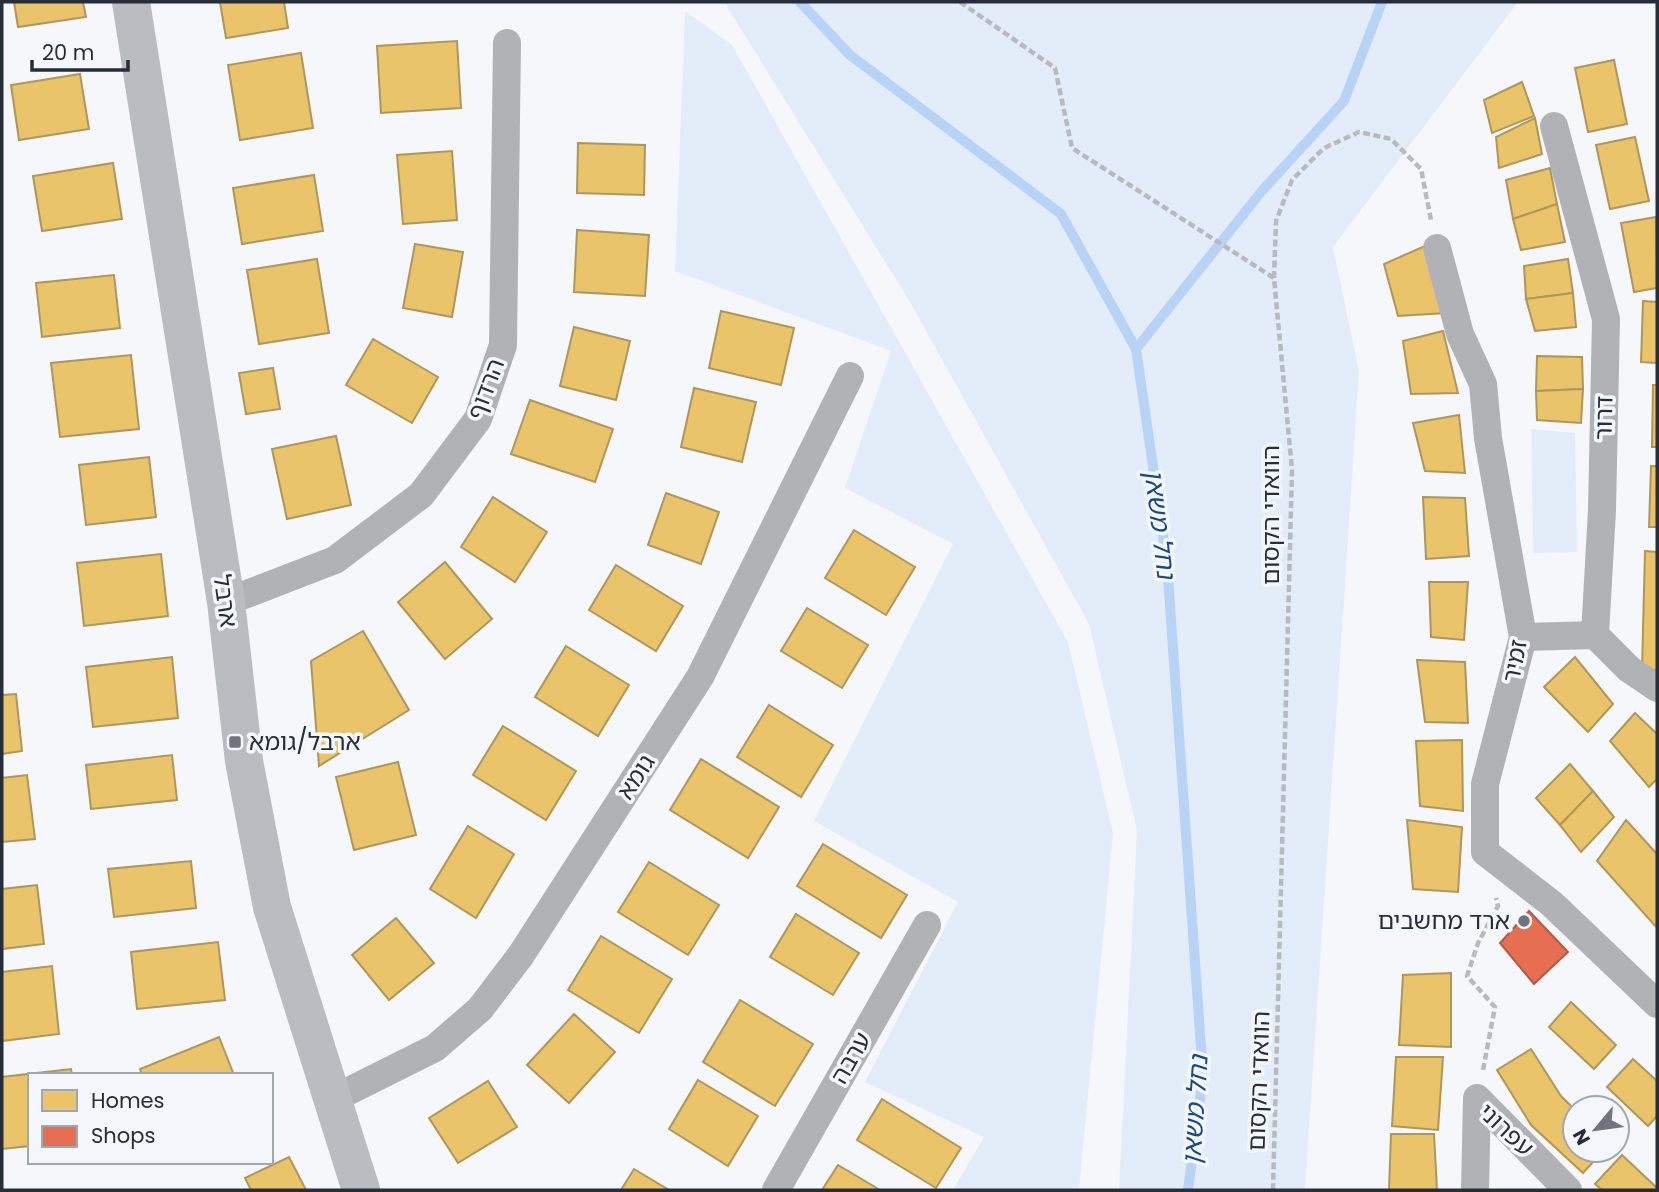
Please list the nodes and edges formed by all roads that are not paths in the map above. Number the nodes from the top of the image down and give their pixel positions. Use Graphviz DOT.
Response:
graph roads {
  1 [pos="131,2"];
  2 [pos="507,43"];
  3 [pos="1554,126"];
  4 [pos="1437,248"];
  5 [pos="850,376"];
  6 [pos="226,602"];
  7 [pos="1595,635"];
  8 [pos="1523,637"];
  9 [pos="1657,688"];
  10 [pos="927,925"];
  11 [pos="1657,1004"];
  12 [pos="331,1100"];
  13 [pos="361,1190"];
  14 [pos="776,1190"];
  15 [pos="1475,1190"];
  16 [pos="1568,1190"];
  1 -- 6 [label="street, ארבל"];
  2 -- 6 [label="street, הרדוף"];
  3 -- 7 [label="street, דרור"];
  4 -- 8 [label="street, זמיר"];
  5 -- 12 [label="street, גומא"];
  6 -- 12 [label="street, ארבל"];
  7 -- 8 [label="street"];
  7 -- 9 [label="street"];
  8 -- 11 [label="street, זמיר"];
  10 -- 14 [label="street, ערבה"];
  12 -- 13 [label="street, ארבל"];
  15 -- 16 [label="street, עפרוני"];
}
